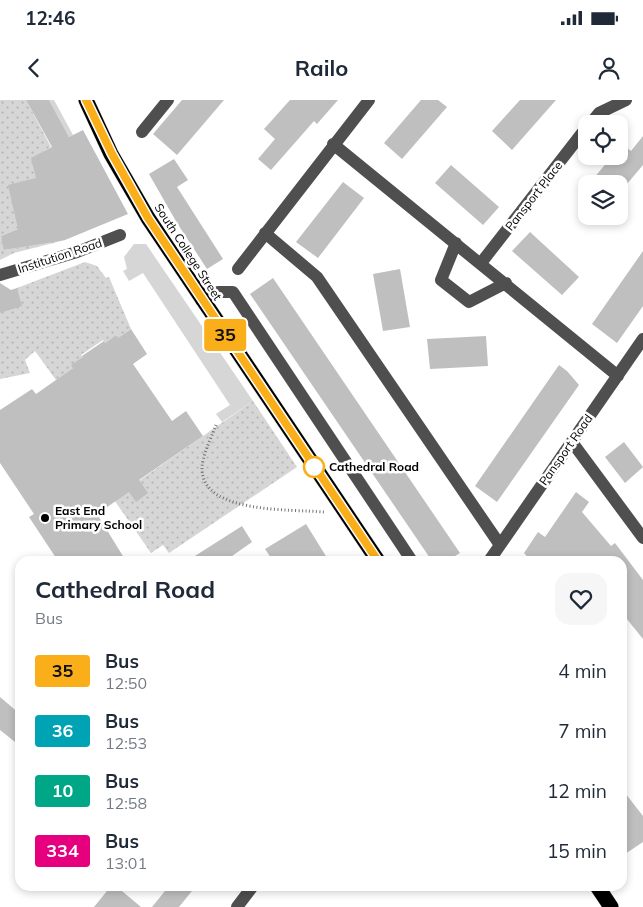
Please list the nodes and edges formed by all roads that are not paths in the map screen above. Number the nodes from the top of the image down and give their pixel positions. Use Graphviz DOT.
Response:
graph roads {
  1 [pos="86,100"];
  2 [pos="168,100"];
  3 [pos="369,100"];
  4 [pos="626,100"];
  5 [pos="609,103"];
  6 [pos="597,115"];
  7 [pos="142,132"];
  8 [pos="578,138"];
  9 [pos="333,144"];
  10 [pos="265,233"];
  11 [pos="120,235"];
  12 [pos="456,243"];
  13 [pos="481,263"];
  14 [pos="238,269"];
  15 [pos="0,275"];
  16 [pos="506,283"];
  17 [pos="201,300"];
  18 [pos="643,339"];
  19 [pos="618,376"];
  20 [pos="572,442"];
  21 [pos="643,538"];
  22 [pos="500,545"];
  23 [pos="375,556"];
  24 [pos="409,556"];
  25 [pos="492,556"];
  26 [pos="250,891"];
  27 [pos="600,891"];
  28 [pos="237,907"];
  29 [pos="611,907"];
  1 -- 17 [label="highway, South College Street"];
  2 -- 7 [label="street"];
  3 -- 9 [label="street"];
  4 -- 5 [label="street"];
  5 -- 6 [label="street"];
  8 -- 13 [label="street, Pansport Place"];
  9 -- 10 [label="street"];
  9 -- 12 [label="street"];
  10 -- 14 [label="street"];
  10 -- 22 [label="street"];
  11 -- 15 [label="street, Institution Road"];
  12 -- 13 [label="street"];
  12 -- 16 [label="street"];
  13 -- 16 [label="street"];
  16 -- 19 [label="street"];
  17 -- 23 [label="highway, South College Street"];
  17 -- 24 [label="street"];
  18 -- 19 [label="street, Pansport Road"];
  19 -- 20 [label="street, Pansport Road"];
  20 -- 21 [label="street"];
  20 -- 22 [label="street, Pansport Road"];
  22 -- 25 [label="street, Pansport Road"];
  26 -- 28 [label="street"];
  27 -- 29 [label="highway"];
}
